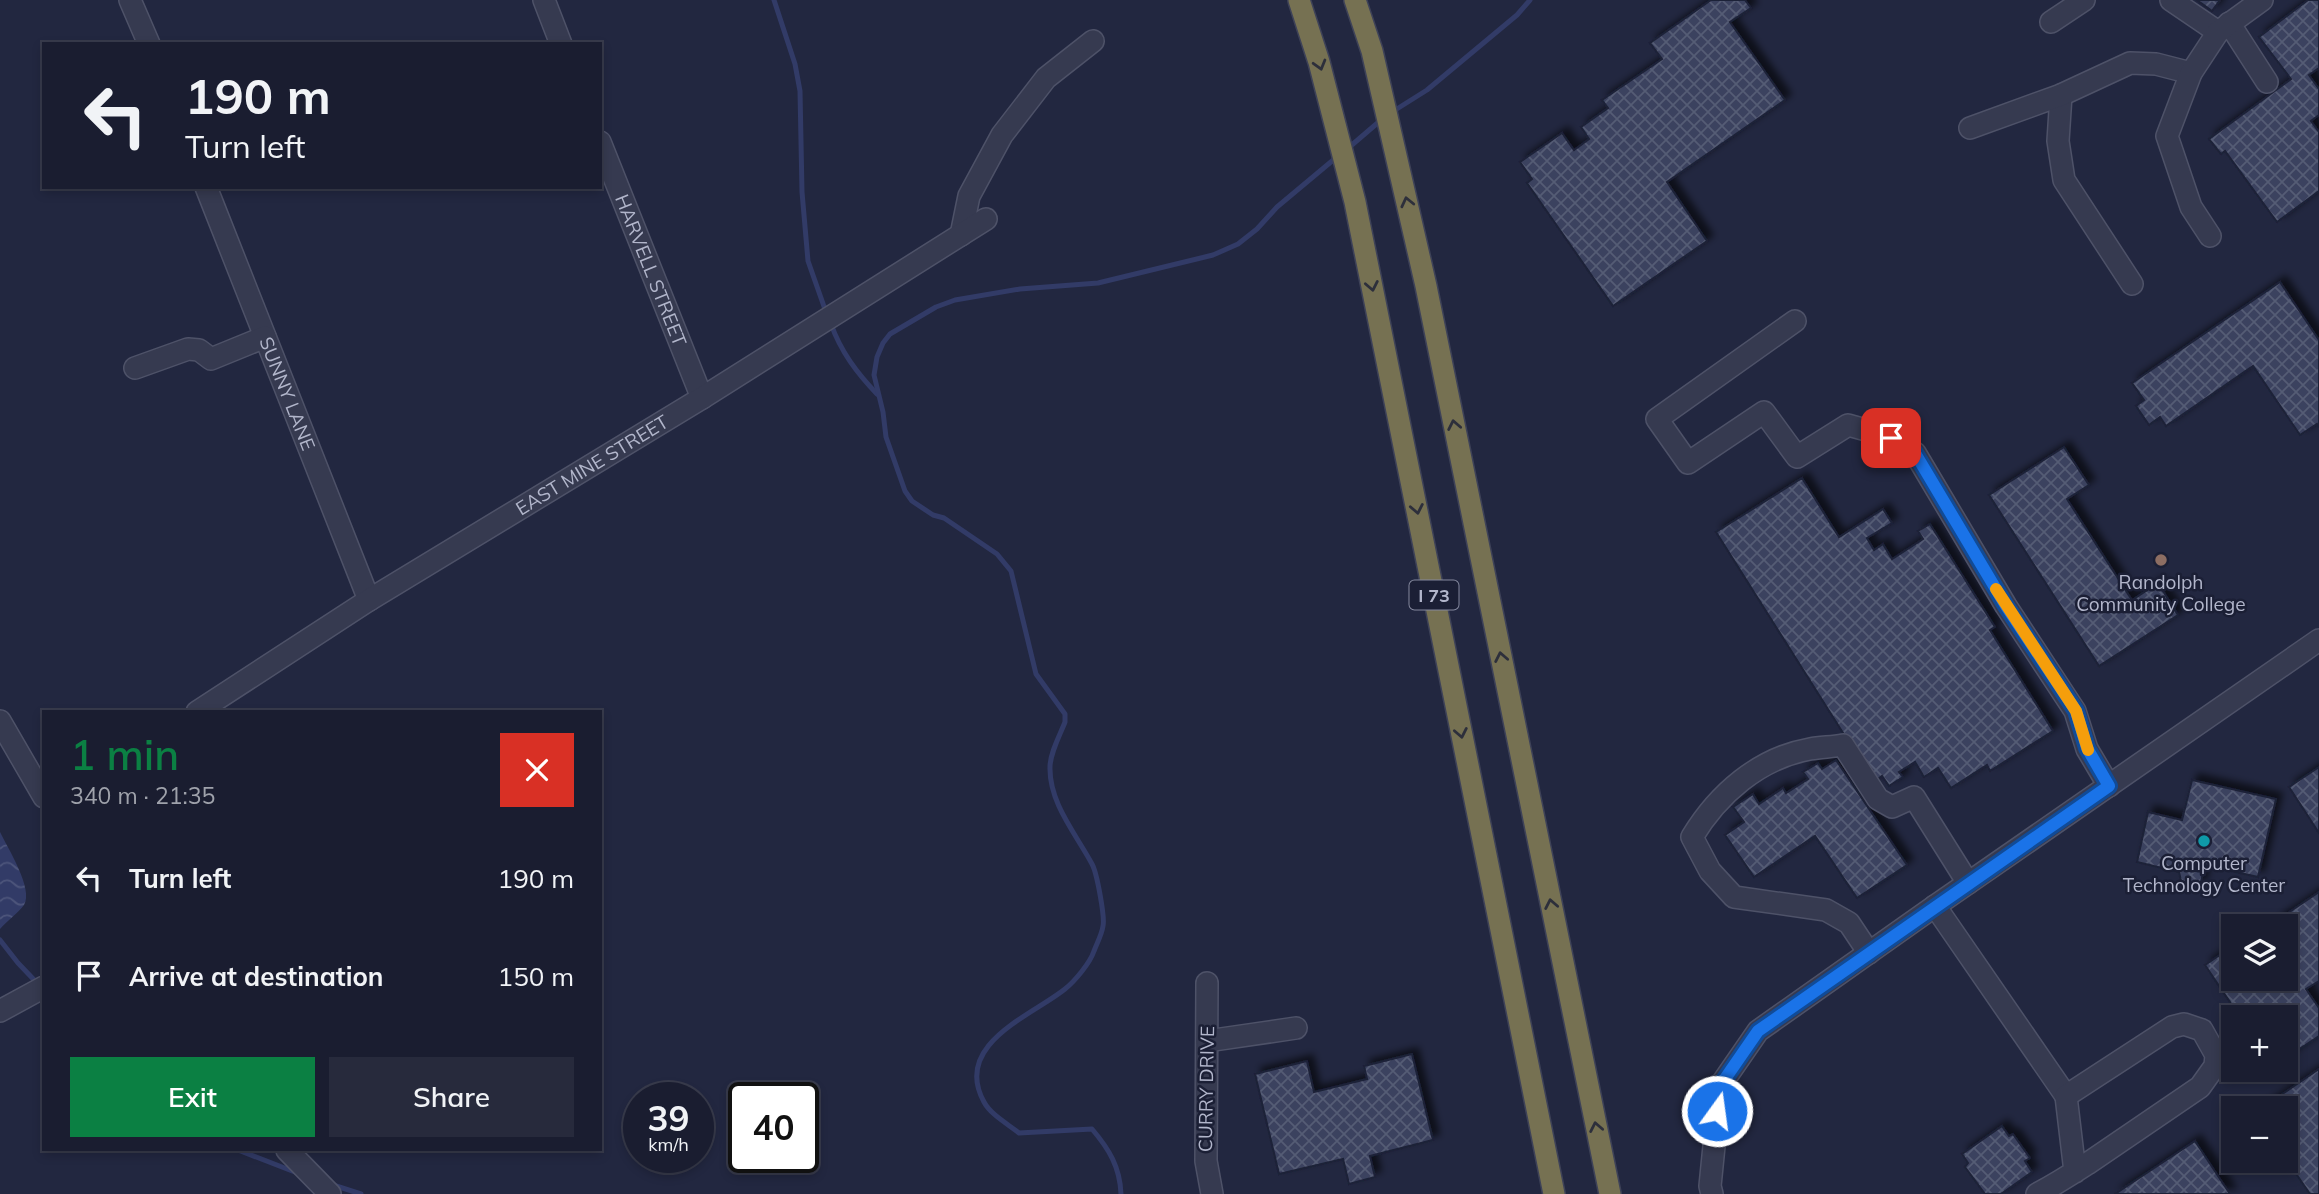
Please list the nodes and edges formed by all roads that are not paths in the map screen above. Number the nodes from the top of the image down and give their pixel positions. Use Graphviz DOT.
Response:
graph roads {
  1 [pos="130,0"];
  2 [pos="544,0"];
  3 [pos="1299,0"];
  4 [pos="1355,0"];
  5 [pos="2084,0"];
  6 [pos="2171,0"];
  7 [pos="2262,0"];
  8 [pos="2051,22"];
  9 [pos="2223,27"];
  10 [pos="1093,41"];
  11 [pos="148,42"];
  12 [pos="560,42"];
  13 [pos="2191,73"];
  14 [pos="2267,82"];
  15 [pos="2061,95"];
  16 [pos="1970,128"];
  17 [pos="602,147"];
  18 [pos="206,189"];
  19 [pos="986,219"];
  20 [pos="961,235"];
  21 [pos="2210,236"];
  22 [pos="2132,284"];
  23 [pos="1795,321"];
  24 [pos="265,337"];
  25 [pos="135,368"];
  26 [pos="702,398"];
  27 [pos="369,600"];
  28 [pos="2319,640"];
  29 [pos="200,710"];
  30 [pos="0,721"];
  31 [pos="2109,786"];
  32 [pos="42,794"];
  33 [pos="1968,883"];
  34 [pos="1934,906"];
  35 [pos="1869,953"];
  36 [pos="1207,984"];
  37 [pos="42,989"];
  38 [pos="0,1011"];
  39 [pos="1296,1028"];
  40 [pos="1207,1041"];
  41 [pos="2066,1096"];
  42 [pos="288,1151"];
  43 [pos="2075,1172"];
  44 [pos="330,1194"];
  45 [pos="1212,1194"];
  46 [pos="1554,1194"];
  47 [pos="1610,1194"];
  48 [pos="1712,1194"];
  49 [pos="2038,1194"];
  1 -- 11 [label="street"];
  2 -- 12 [label="street"];
  3 -- 46 [label="highway, I 73, one-way"];
  47 -- 4 [label="highway, I 73, one-way"];
  5 -- 8 [label="street"];
  6 -- 9 [label="street"];
  7 -- 9 [label="street"];
  9 -- 13 [label="street"];
  9 -- 14 [label="street"];
  10 -- 20 [label="street"];
  13 -- 15 [label="street"];
  13 -- 21 [label="street"];
  15 -- 16 [label="street"];
  15 -- 22 [label="street"];
  17 -- 26 [label="street, HARVELL STREET"];
  18 -- 24 [label="street, SUNNY LANE"];
  19 -- 20 [label="street, EAST MINE STREET"];
  20 -- 26 [label="street, EAST MINE STREET"];
  23 -- 31 [label="street"];
  24 -- 25 [label="street"];
  24 -- 27 [label="street, SUNNY LANE"];
  26 -- 27 [label="street, EAST MINE STREET"];
  27 -- 29 [label="street, EAST MINE STREET"];
  28 -- 31 [label="street"];
  30 -- 32 [label="street"];
  31 -- 33 [label="street"];
  33 -- 34 [label="street"];
  33 -- 35 [label="street"];
  34 -- 35 [label="street"];
  34 -- 41 [label="street"];
  35 -- 48 [label="street"];
  36 -- 40 [label="street, CURRY DRIVE"];
  37 -- 38 [label="street"];
  39 -- 40 [label="street"];
  40 -- 45 [label="street, CURRY DRIVE"];
  41 -- 43 [label="street"];
  41 -- 43 [label="street"];
  42 -- 44 [label="street"];
  43 -- 49 [label="street"];
}
